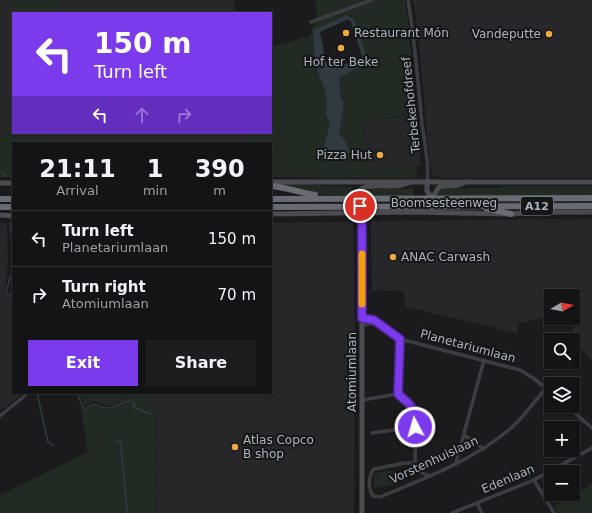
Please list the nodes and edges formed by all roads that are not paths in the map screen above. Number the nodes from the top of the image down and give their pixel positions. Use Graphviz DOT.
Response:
graph roads {
  1 [pos="372,0"];
  2 [pos="408,0"];
  3 [pos="311,22"];
  4 [pos="272,182"];
  5 [pos="411,182"];
  6 [pos="427,182"];
  7 [pos="465,182"];
  8 [pos="592,182"];
  9 [pos="0,183"];
  10 [pos="12,183"];
  11 [pos="272,186"];
  12 [pos="272,198"];
  13 [pos="320,198"];
  14 [pos="357,198"];
  15 [pos="432,198"];
  16 [pos="592,198"];
  17 [pos="0,199"];
  18 [pos="12,199"];
  19 [pos="360,206"];
  20 [pos="436,206"];
  21 [pos="483,206"];
  22 [pos="592,206"];
  23 [pos="0,207"];
  24 [pos="12,207"];
  25 [pos="272,207"];
  26 [pos="592,212"];
  27 [pos="272,214"];
  28 [pos="361,214"];
  29 [pos="512,214"];
  30 [pos="0,215"];
  31 [pos="11,216"];
  32 [pos="362,318"];
  33 [pos="378,323"];
  34 [pos="362,326"];
  35 [pos="400,339"];
  36 [pos="484,360"];
  37 [pos="544,387"];
  38 [pos="544,390"];
  39 [pos="398,394"];
  40 [pos="26,395"];
  41 [pos="362,400"];
  42 [pos="574,413"];
  43 [pos="0,416"];
  44 [pos="415,427"];
  45 [pos="592,428"];
  46 [pos="372,433"];
  47 [pos="464,435"];
  48 [pos="592,448"];
  49 [pos="484,449"];
  50 [pos="415,463"];
  51 [pos="456,463"];
  52 [pos="430,476"];
  53 [pos="534,480"];
  54 [pos="476,503"];
  55 [pos="460,512"];
  56 [pos="362,513"];
  57 [pos="452,513"];
  58 [pos="482,513"];
  59 [pos="554,513"];
  1 -- 3 [label="street"];
  2 -- 6 [label="street, Terbekehofdreef"];
  4 -- 5 [label="main road, Boomsesteenweg"];
  5 -- 6 [label="main road, Boomsesteenweg"];
  5 -- 14 [label="main road"];
  6 -- 7 [label="main road, Boomsesteenweg"];
  6 -- 15 [label="main road, Terbekehofdreef"];
  7 -- 8 [label="main road, Boomsesteenweg"];
  7 -- 15 [label="main road"];
  9 -- 10 [label="main road"];
  11 -- 13 [label="highway"];
  12 -- 13 [label="highway, A12"];
  13 -- 14 [label="highway, A12"];
  14 -- 15 [label="highway, A12"];
  14 -- 19 [label="main road, Atomiumlaan"];
  15 -- 16 [label="highway, A12"];
  15 -- 20 [label="main road, Terbekehofdreef"];
  17 -- 18 [label="highway"];
  19 -- 20 [label="highway, A12"];
  19 -- 25 [label="highway, A12"];
  19 -- 28 [label="main road, Atomiumlaan"];
  20 -- 21 [label="highway, A12"];
  21 -- 22 [label="highway, A12"];
  21 -- 29 [label="highway"];
  23 -- 24 [label="highway"];
  26 -- 29 [label="main road, Boomsesteenweg"];
  27 -- 28 [label="main road, Boomsesteenweg"];
  28 -- 29 [label="main road, Boomsesteenweg"];
  28 -- 32 [label="main road, Atomiumlaan"];
  30 -- 31 [label="main road"];
  32 -- 33 [label="street, Planetariumlaan"];
  32 -- 34 [label="main road, Atomiumlaan"];
  33 -- 34 [label="street"];
  33 -- 35 [label="street, Planetariumlaan"];
  34 -- 41 [label="main road, Atomiumlaan"];
  35 -- 36 [label="street, Planetariumlaan"];
  35 -- 39 [label="street"];
  36 -- 37 [label="street, Planetariumlaan"];
  36 -- 47 [label="street"];
  38 -- 49 [label="street, Vorstenhuislaan"];
  39 -- 41 [label="street"];
  39 -- 44 [label="street"];
  40 -- 43 [label="street"];
  41 -- 56 [label="main road, Atomiumlaan"];
  42 -- 45 [label="street"];
  44 -- 46 [label="street"];
  44 -- 50 [label="street"];
  47 -- 49 [label="street"];
  47 -- 51 [label="street"];
  48 -- 53 [label="street, Edenlaan"];
  49 -- 51 [label="street, Vorstenhuislaan"];
  50 -- 52 [label="street"];
  50 -- 52 [label="street, Vorstenhuislaan"];
  51 -- 52 [label="street, Vorstenhuislaan"];
  53 -- 54 [label="street, Edenlaan"];
  53 -- 59 [label="street"];
  54 -- 55 [label="street, Edenlaan"];
  54 -- 58 [label="street"];
  55 -- 57 [label="street, Edenlaan"];
}
